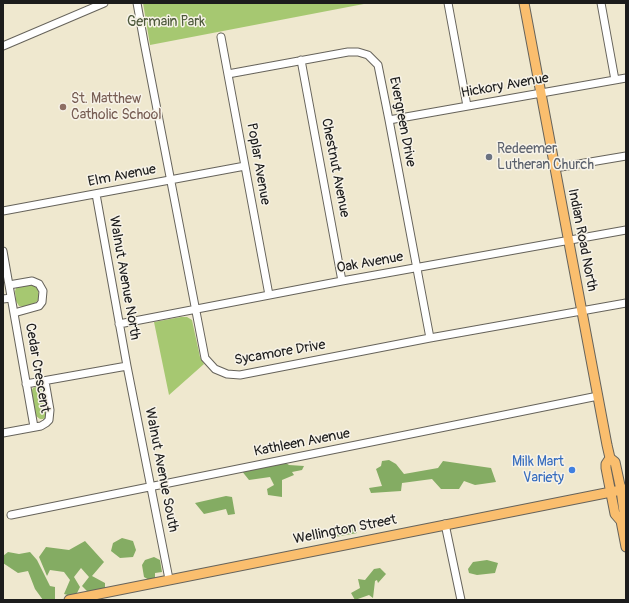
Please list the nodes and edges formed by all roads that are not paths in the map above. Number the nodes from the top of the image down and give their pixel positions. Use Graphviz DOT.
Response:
graph roads {
  1 [pos="104,3"];
  2 [pos="137,3"];
  3 [pos="448,3"];
  4 [pos="524,3"];
  5 [pos="601,3"];
  6 [pos="221,37"];
  7 [pos="3,46"];
  8 [pos="301,60"];
  9 [pos="228,74"];
  10 [pos="626,78"];
  11 [pos="615,80"];
  12 [pos="541,93"];
  13 [pos="467,106"];
  14 [pos="389,120"];
  15 [pos="626,156"];
  16 [pos="245,166"];
  17 [pos="555,168"];
  18 [pos="171,180"];
  19 [pos="96,194"];
  20 [pos="3,211"];
  21 [pos="626,230"];
  22 [pos="568,240"];
  23 [pos="3,251"];
  24 [pos="417,267"];
  25 [pos="342,281"];
  26 [pos="9,285"];
  27 [pos="269,295"];
  28 [pos="11,298"];
  29 [pos="3,300"];
  30 [pos="626,303"];
  31 [pos="195,309"];
  32 [pos="582,311"];
  33 [pos="14,313"];
  34 [pos="119,324"];
  35 [pos="430,338"];
  36 [pos="127,366"];
  37 [pos="45,381"];
  38 [pos="26,384"];
  39 [pos="598,396"];
  40 [pos="34,427"];
  41 [pos="3,433"];
  42 [pos="610,458"];
  43 [pos="151,486"];
  44 [pos="623,490"];
  45 [pos="610,492"];
  46 [pos="11,514"];
  47 [pos="621,521"];
  48 [pos="445,524"];
  49 [pos="626,547"];
  50 [pos="169,579"];
  51 [pos="69,600"];
  52 [pos="461,600"];
  1 -- 7 [label="street"];
  2 -- 18 [label="street, Sycamore Drive"];
  3 -- 13 [label="street"];
  4 -- 12 [label="main road, Indian Road North"];
  5 -- 11 [label="street"];
  6 -- 9 [label="street, Poplar Avenue"];
  8 -- 9 [label="street, Evergreen Drive"];
  8 -- 14 [label="street, Evergreen Drive"];
  8 -- 25 [label="street, Chestnut Avenue"];
  9 -- 16 [label="street, Poplar Avenue"];
  10 -- 11 [label="street, Hickory Avenue"];
  11 -- 12 [label="street, Hickory Avenue"];
  12 -- 13 [label="street, Hickory Avenue"];
  12 -- 17 [label="main road, Indian Road North"];
  13 -- 14 [label="street, Hickory Avenue"];
  14 -- 24 [label="street, Evergreen Drive"];
  15 -- 17 [label="street"];
  16 -- 18 [label="street, Elm Avenue"];
  16 -- 27 [label="street, Poplar Avenue"];
  17 -- 22 [label="main road, Indian Road North"];
  18 -- 19 [label="street, Elm Avenue"];
  18 -- 31 [label="street, Sycamore Drive"];
  19 -- 20 [label="street, Elm Avenue"];
  19 -- 34 [label="street, Walnut Avenue North"];
  21 -- 22 [label="street, Oak Avenue"];
  22 -- 24 [label="street, Oak Avenue"];
  22 -- 32 [label="main road, Indian Road North"];
  23 -- 26 [label="street, Cedar Crescent"];
  24 -- 25 [label="street, Oak Avenue"];
  24 -- 35 [label="street, Evergreen Drive"];
  25 -- 27 [label="street, Oak Avenue"];
  26 -- 28 [label="street, Cedar Crescent"];
  26 -- 33 [label="street, Cedar Crescent"];
  27 -- 31 [label="street, Oak Avenue"];
  28 -- 29 [label="street"];
  28 -- 33 [label="street, Cedar Crescent"];
  30 -- 32 [label="street, Sycamore Drive"];
  31 -- 34 [label="street, Oak Avenue"];
  31 -- 35 [label="street, Sycamore Drive"];
  32 -- 35 [label="street, Sycamore Drive"];
  32 -- 39 [label="main road, Indian Road North"];
  33 -- 38 [label="street, Cedar Crescent"];
  34 -- 36 [label="street, Walnut Avenue North"];
  36 -- 37 [label="street"];
  36 -- 43 [label="street, Walnut Avenue South"];
  37 -- 38 [label="street"];
  37 -- 40 [label="street"];
  38 -- 40 [label="street, Cedar Crescent"];
  39 -- 42 [label="main road, Indian Road North"];
  39 -- 43 [label="street, Kathleen Avenue"];
  40 -- 41 [label="street"];
  42 -- 44 [label="main road, Indian Road North"];
  42 -- 45 [label="main road, Indian Road North"];
  43 -- 46 [label="street, Kathleen Avenue"];
  43 -- 50 [label="street, Walnut Avenue South"];
  44 -- 45 [label="main road, Wellington Street"];
  44 -- 47 [label="main road, Indian Road North"];
  45 -- 47 [label="main road, Indian Road North"];
  45 -- 48 [label="main road, Wellington Street"];
  47 -- 49 [label="main road"];
  48 -- 50 [label="main road, Wellington Street"];
  48 -- 52 [label="street"];
  50 -- 51 [label="main road, Wellington Street"];
}
